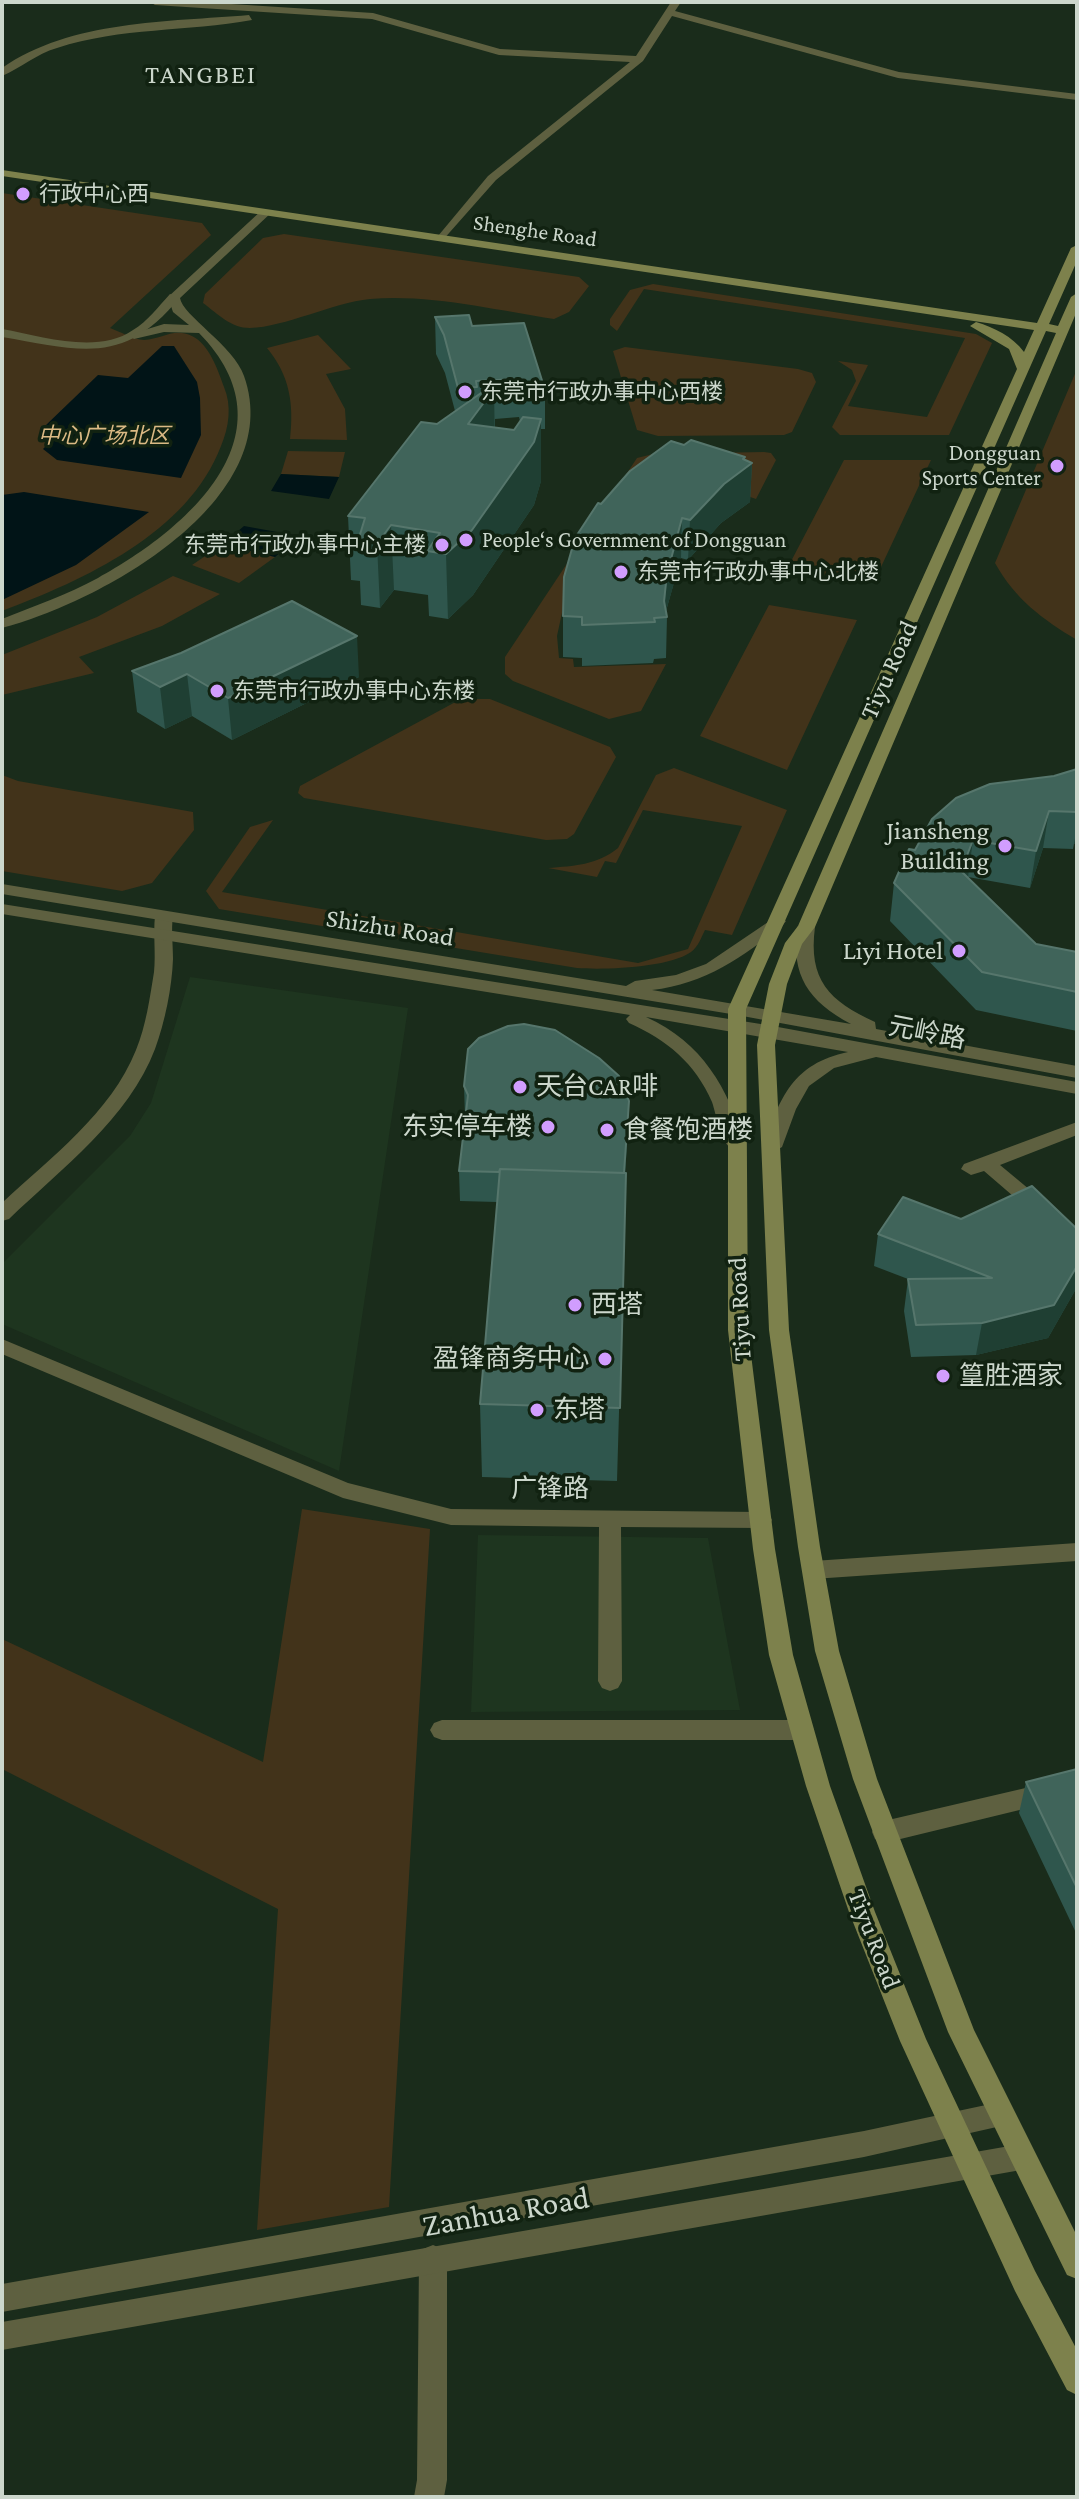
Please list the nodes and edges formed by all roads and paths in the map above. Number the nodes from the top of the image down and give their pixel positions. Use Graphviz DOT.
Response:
graph roads {
  1 [pos="155,2"];
  2 [pos="285,2"];
  3 [pos="676,2"];
  4 [pos="274,10"];
  5 [pos="668,12"];
  6 [pos="639,59"];
  7 [pos="2,73"];
  8 [pos="1077,97"];
  9 [pos="2,173"];
  10 [pos="2,181"];
  11 [pos="262,216"];
  12 [pos="442,238"];
  13 [pos="1077,248"];
  14 [pos="174,297"];
  15 [pos="1077,297"];
  16 [pos="1055,298"];
  17 [pos="978,322"];
  18 [pos="201,329"];
  19 [pos="1040,331"];
  20 [pos="2,333"];
  21 [pos="1061,334"];
  22 [pos="134,335"];
  23 [pos="1023,370"];
  24 [pos="2,624"];
  25 [pos="2,889"];
  26 [pos="2,909"];
  27 [pos="164,916"];
  28 [pos="777,921"];
  29 [pos="806,927"];
  30 [pos="162,936"];
  31 [pos="603,997"];
  32 [pos="738,1018"];
  33 [pos="769,1023"];
  34 [pos="892,1045"];
  35 [pos="1077,1072"];
  36 [pos="1077,1088"];
  37 [pos="1077,1128"];
  38 [pos="736,1146"];
  39 [pos="772,1147"];
  40 [pos="2,1214"];
  41 [pos="1077,1240"];
  42 [pos="2,1346"];
  43 [pos="610,1517"];
  44 [pos="761,1520"];
  45 [pos="1077,1552"];
  46 [pos="813,1570"];
  47 [pos="610,1681"];
  48 [pos="442,1730"];
  49 [pos="802,1730"];
  50 [pos="1077,1786"];
  51 [pos="884,1832"];
  52 [pos="1000,2115"];
  53 [pos="951,2127"];
  54 [pos="1021,2157"];
  55 [pos="970,2166"];
  56 [pos="433,2259"];
  57 [pos="1077,2265"];
  58 [pos="2,2298"];
  59 [pos="2,2336"];
  60 [pos="1077,2380"];
  61 [pos="429,2497"];
  1 -- 4 [label="street"];
  2 -- 4 [label="street"];
  3 -- 5 [label="street"];
  4 -- 6 [label="street"];
  4 -- 7 [label="street"];
  5 -- 6 [label="street"];
  5 -- 8 [label="street"];
  6 -- 12 [label="street"];
  9 -- 11 [label="main road, Shenghe Road"];
  10 -- 11 [label="main road, Shenghe Road"];
  11 -- 12 [label="main road, Shenghe Road"];
  11 -- 14 [label="street"];
  11 -- 17 [label="main road, Shenghe Road"];
  12 -- 17 [label="main road, Shenghe Road"];
  13 -- 16 [label="main road, Tiyu Road"];
  14 -- 18 [label="street"];
  14 -- 22 [label="street"];
  15 -- 21 [label="main road, Tiyu Road"];
  16 -- 17 [label="main road"];
  16 -- 19 [label="main road, Tiyu Road"];
  17 -- 19 [label="main road, Shenghe Road"];
  17 -- 23 [label="main road"];
  18 -- 22 [label="street"];
  18 -- 24 [label="street"];
  19 -- 21 [label="main road, Shenghe Road"];
  19 -- 23 [label="main road, Tiyu Road"];
  20 -- 22 [label="street"];
  21 -- 29 [label="main road, Tiyu Road"];
  23 -- 28 [label="main road, Tiyu Road"];
  25 -- 27 [label="street, Shizhu Road"];
  26 -- 30 [label="street, Shizhu Road"];
  27 -- 30 [label="street"];
  27 -- 31 [label="street, Shizhu Road"];
  28 -- 31 [label="street"];
  28 -- 32 [label="main road, Tiyu Road"];
  29 -- 33 [label="main road, Tiyu Road"];
  29 -- 34 [label="street"];
  30 -- 31 [label="street, Shizhu Road"];
  30 -- 40 [label="street"];
  31 -- 32 [label="street, Shizhu Road"];
  31 -- 38 [label="street"];
  32 -- 33 [label="street, Shizhu Road"];
  32 -- 38 [label="main road, Tiyu Road"];
  33 -- 34 [label="street, 元岭路"];
  33 -- 39 [label="main road, Tiyu Road"];
  34 -- 35 [label="street, 元岭路"];
  34 -- 36 [label="street, 元岭路"];
  34 -- 39 [label="street"];
  37 -- 41 [label="street"];
  38 -- 44 [label="main road, Tiyu Road"];
  39 -- 46 [label="main road, Tiyu Road"];
  42 -- 43 [label="street, 广锋路"];
  43 -- 44 [label="street, 广锋路"];
  43 -- 47 [label="street"];
  44 -- 49 [label="main road, Tiyu Road"];
  45 -- 46 [label="street"];
  46 -- 51 [label="main road, Tiyu Road"];
  48 -- 49 [label="street"];
  49 -- 53 [label="main road, Tiyu Road"];
  50 -- 51 [label="street"];
  51 -- 52 [label="main road, Tiyu Road"];
  52 -- 53 [label="street, Zanhua Road"];
  52 -- 54 [label="main road, Tiyu Road"];
  53 -- 55 [label="main road, Tiyu Road"];
  53 -- 58 [label="street, Zanhua Road"];
  54 -- 55 [label="street, Zanhua Road"];
  54 -- 57 [label="main road, Tiyu Road"];
  55 -- 56 [label="street, Zanhua Road"];
  55 -- 60 [label="main road, Tiyu Road"];
  56 -- 59 [label="street, Zanhua Road"];
  56 -- 61 [label="street"];
}
